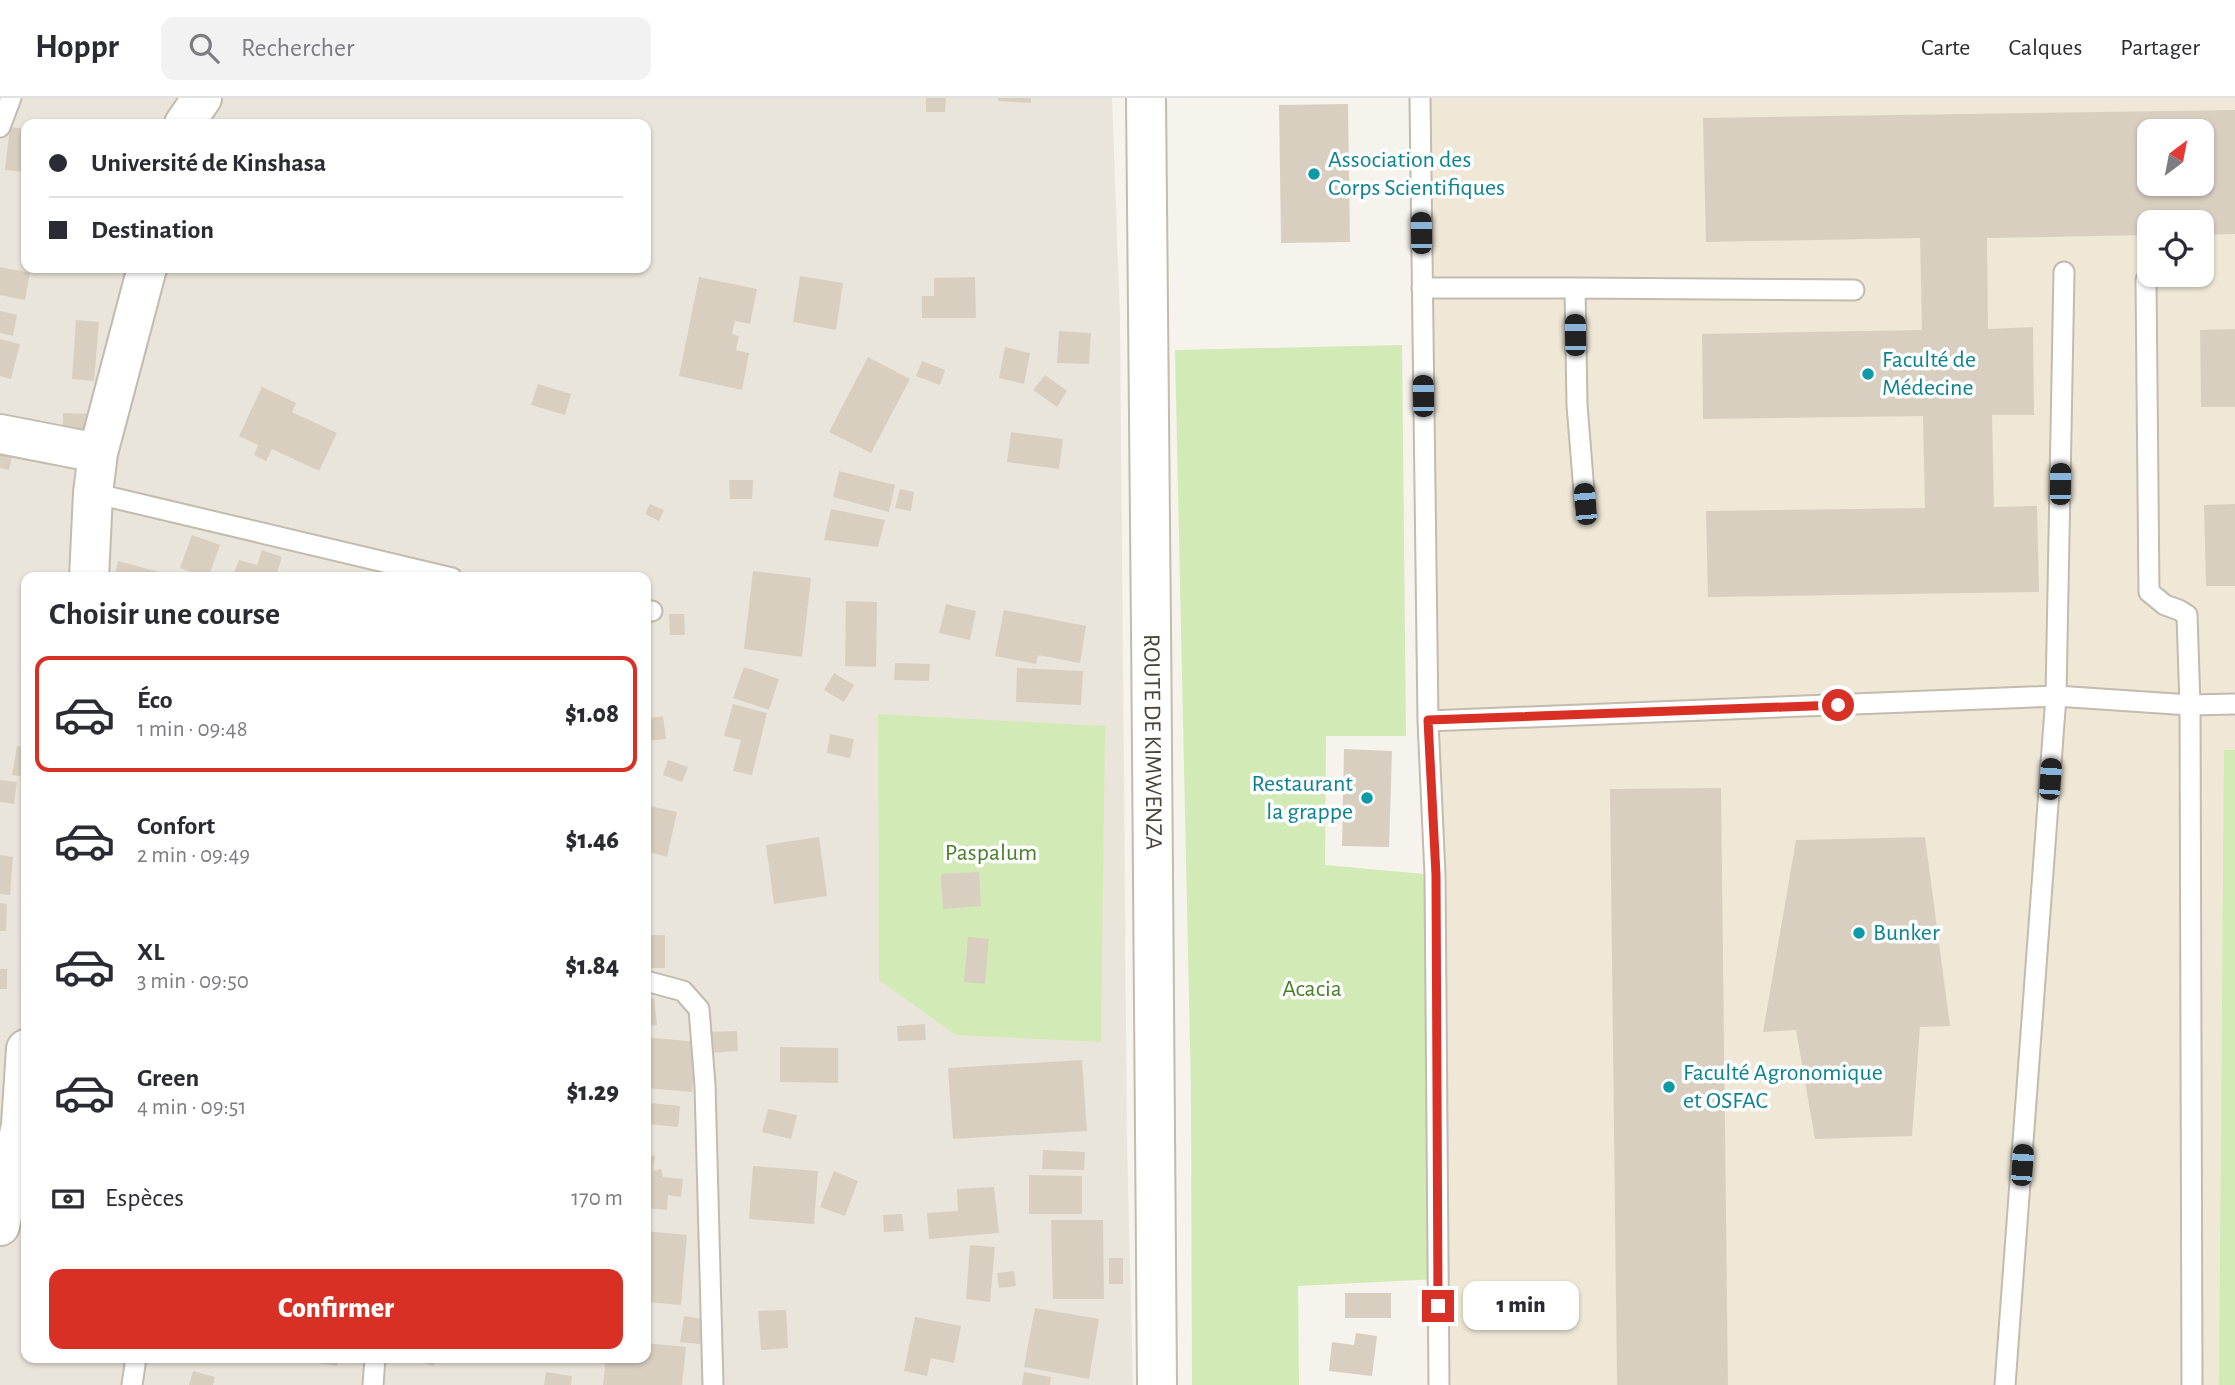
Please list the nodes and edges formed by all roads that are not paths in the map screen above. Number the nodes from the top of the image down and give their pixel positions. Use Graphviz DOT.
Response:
graph roads {
  1 [pos="11,98"];
  2 [pos="202,98"];
  3 [pos="1146,98"];
  4 [pos="1420,98"];
  5 [pos="187,119"];
  6 [pos="0,127"];
  7 [pos="2064,272"];
  8 [pos="146,273"];
  9 [pos="2146,287"];
  10 [pos="1422,288"];
  11 [pos="1574,288"];
  12 [pos="1854,290"];
  13 [pos="0,434"];
  14 [pos="98,453"];
  15 [pos="93,493"];
  16 [pos="1585,504"];
  17 [pos="89,572"];
  18 [pos="427,572"];
  19 [pos="2056,696"];
  20 [pos="2235,704"];
  21 [pos="2190,705"];
  22 [pos="1428,720"];
  23 [pos="651,982"];
  24 [pos="21,1112"];
  25 [pos="0,1226"];
  26 [pos="135,1363"];
  27 [pos="375,1363"];
  28 [pos="132,1385"];
  29 [pos="373,1385"];
  30 [pos="713,1385"];
  31 [pos="1157,1385"];
  32 [pos="1439,1385"];
  33 [pos="2005,1385"];
  34 [pos="2192,1385"];
  1 -- 6 [label="lane"];
  2 -- 5 [label="street"];
  3 -- 31 [label="street, ROUTE DE KIMWENZA"];
  4 -- 10 [label="lane"];
  7 -- 19 [label="lane"];
  8 -- 14 [label="street"];
  9 -- 21 [label="lane"];
  10 -- 11 [label="lane"];
  10 -- 22 [label="lane"];
  11 -- 12 [label="lane"];
  11 -- 16 [label="lane"];
  13 -- 14 [label="street"];
  14 -- 15 [label="street"];
  15 -- 17 [label="street"];
  15 -- 18 [label="lane"];
  19 -- 21 [label="lane"];
  19 -- 22 [label="lane"];
  19 -- 33 [label="lane"];
  20 -- 21 [label="lane"];
  21 -- 34 [label="lane"];
  22 -- 32 [label="lane"];
  23 -- 30 [label="lane"];
  24 -- 25 [label="street"];
  26 -- 28 [label="lane"];
  27 -- 29 [label="lane"];
}
